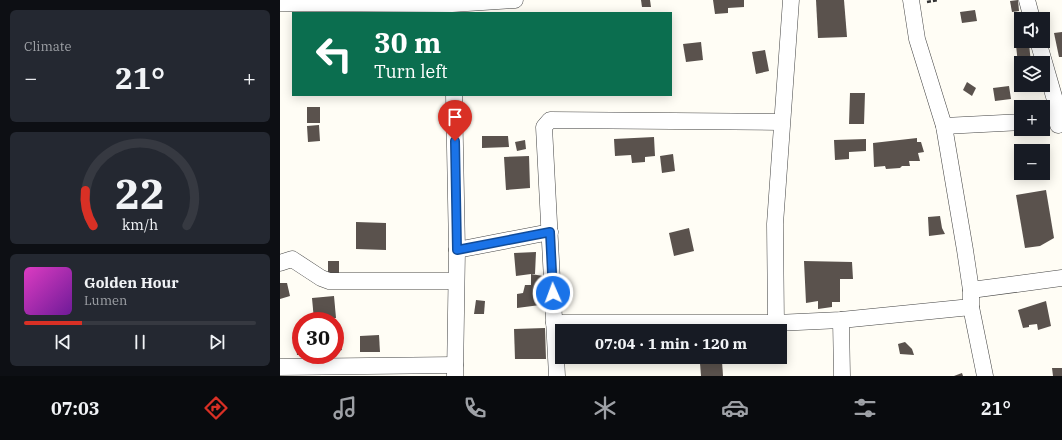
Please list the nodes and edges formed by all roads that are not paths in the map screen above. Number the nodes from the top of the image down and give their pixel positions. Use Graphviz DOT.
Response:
graph roads {
  1 [pos="515,0"];
  2 [pos="791,0"];
  3 [pos="911,0"];
  4 [pos="1027,0"];
  5 [pos="280,3"];
  6 [pos="456,4"];
  7 [pos="1030,12"];
  8 [pos="1040,48"];
  9 [pos="454,96"];
  10 [pos="781,122"];
  11 [pos="1014,122"];
  12 [pos="1054,125"];
  13 [pos="944,126"];
  14 [pos="550,232"];
  15 [pos="457,250"];
  16 [pos="280,263"];
  17 [pos="1062,278"];
  18 [pos="456,281"];
  19 [pos="971,290"];
  20 [pos="971,306"];
  21 [pos="841,320"];
  22 [pos="554,323"];
  23 [pos="776,323"];
  24 [pos="280,367"];
  25 [pos="455,371"];
  26 [pos="557,376"];
  27 [pos="842,376"];
  28 [pos="985,376"];
  1 -- 6 [label="street"];
  2 -- 10 [label="street"];
  3 -- 13 [label="street"];
  4 -- 7 [label="street"];
  5 -- 6 [label="street"];
  8 -- 12 [label="street"];
  9 -- 15 [label="street"];
  10 -- 14 [label="street"];
  10 -- 23 [label="street"];
  11 -- 13 [label="street"];
  13 -- 19 [label="street"];
  14 -- 15 [label="street"];
  14 -- 22 [label="street"];
  15 -- 18 [label="street"];
  16 -- 18 [label="street"];
  17 -- 19 [label="street"];
  18 -- 25 [label="street"];
  19 -- 20 [label="street"];
  20 -- 21 [label="street"];
  20 -- 28 [label="street"];
  21 -- 23 [label="street"];
  21 -- 27 [label="street"];
  22 -- 23 [label="street"];
  22 -- 26 [label="street"];
  24 -- 25 [label="street"];
}
